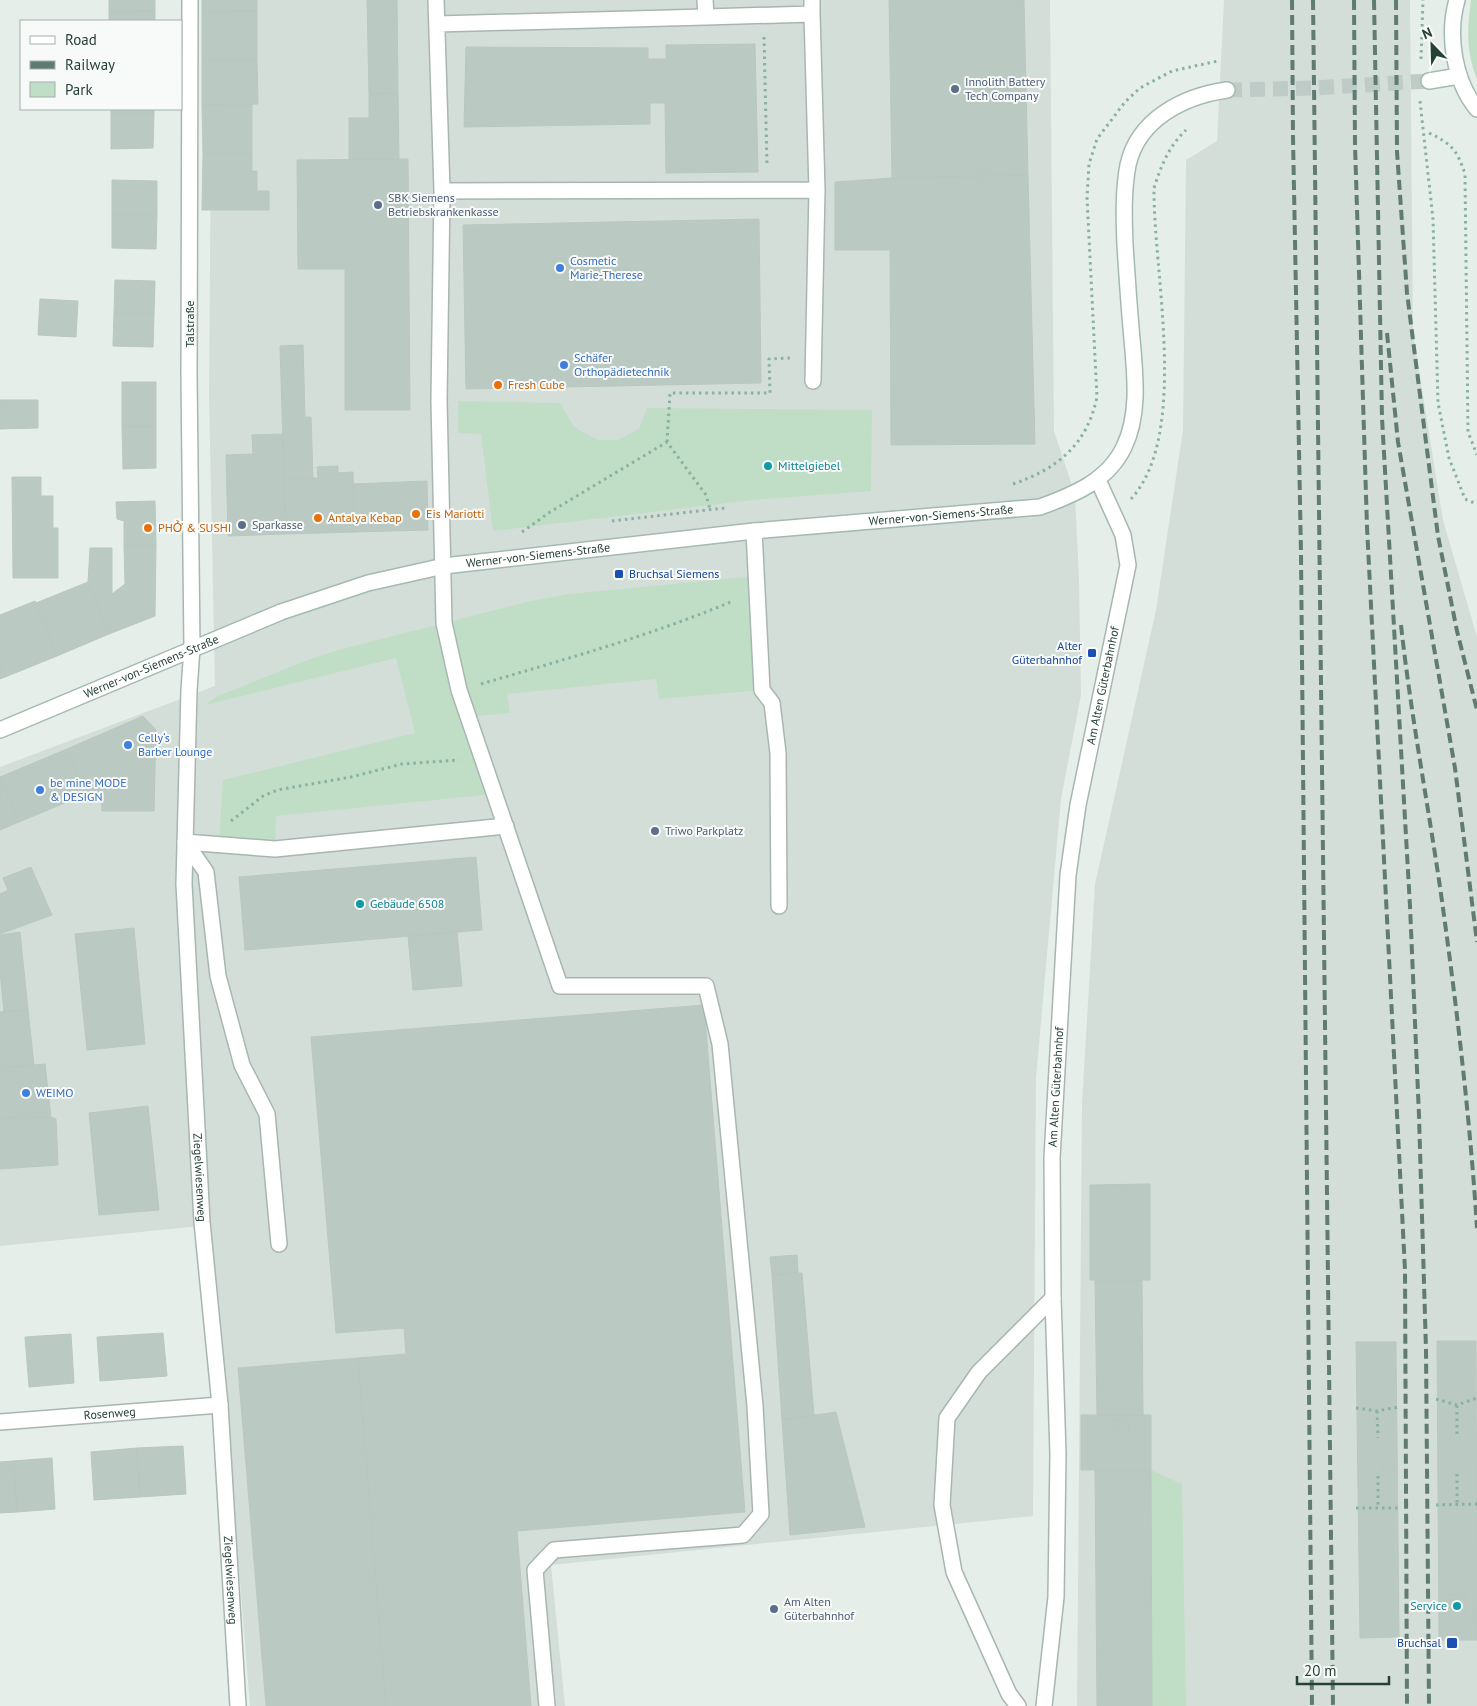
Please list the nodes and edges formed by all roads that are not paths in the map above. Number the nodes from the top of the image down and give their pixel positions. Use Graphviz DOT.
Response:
graph roads {
  1 [pos="190,0"];
  2 [pos="436,0"];
  3 [pos="706,0"];
  4 [pos="1457,0"];
  5 [pos="812,7"];
  6 [pos="706,17"];
  7 [pos="437,24"];
  8 [pos="1425,75"];
  9 [pos="1459,76"];
  10 [pos="1227,90"];
  11 [pos="1477,109"];
  12 [pos="817,190"];
  13 [pos="442,191"];
  14 [pos="813,381"];
  15 [pos="1098,480"];
  16 [pos="754,531"];
  17 [pos="444,566"];
  18 [pos="192,648"];
  19 [pos="0,730"];
  20 [pos="506,826"];
  21 [pos="185,842"];
  22 [pos="779,906"];
  23 [pos="279,1244"];
  24 [pos="1053,1298"];
  25 [pos="220,1405"];
  26 [pos="0,1422"];
  27 [pos="238,1706"];
  28 [pos="547,1706"];
  29 [pos="1018,1706"];
  30 [pos="1044,1706"];
  1 -- 18 [label="street, Talstraße"];
  2 -- 7 [label="street"];
  3 -- 6 [label="street"];
  4 -- 9 [label="street"];
  5 -- 6 [label="street"];
  5 -- 12 [label="street"];
  6 -- 7 [label="street"];
  7 -- 13 [label="street"];
  8 -- 9 [label="street"];
  9 -- 11 [label="street"];
  10 -- 15 [label="street, Werner-von-Siemens-Straße"];
  12 -- 13 [label="street"];
  12 -- 14 [label="street"];
  13 -- 17 [label="street"];
  15 -- 16 [label="street, Werner-von-Siemens-Straße"];
  15 -- 24 [label="street, Am Alten Güterbahnhof"];
  16 -- 17 [label="street, Werner-von-Siemens-Straße"];
  16 -- 22 [label="street"];
  17 -- 18 [label="street, Werner-von-Siemens-Straße"];
  17 -- 20 [label="street"];
  18 -- 19 [label="street, Werner-von-Siemens-Straße"];
  18 -- 21 [label="street, Ziegelwiesenweg"];
  20 -- 21 [label="street"];
  20 -- 28 [label="street"];
  21 -- 23 [label="street"];
  21 -- 25 [label="street, Ziegelwiesenweg"];
  24 -- 29 [label="street"];
  24 -- 30 [label="street, Am Alten Güterbahnhof"];
  25 -- 26 [label="street, Rosenweg"];
  25 -- 27 [label="street, Ziegelwiesenweg"];
}
